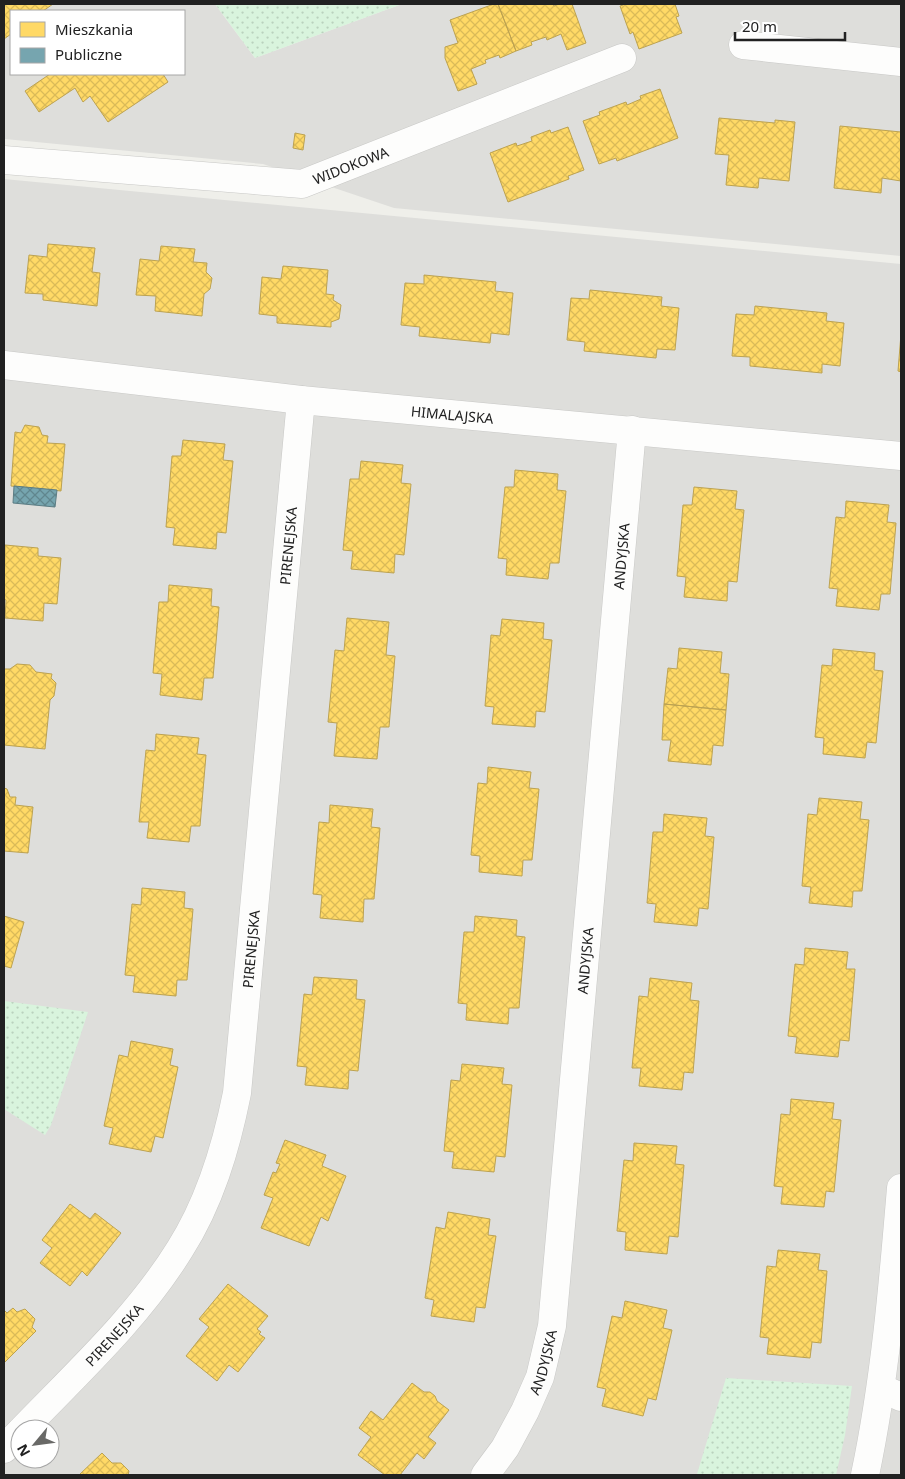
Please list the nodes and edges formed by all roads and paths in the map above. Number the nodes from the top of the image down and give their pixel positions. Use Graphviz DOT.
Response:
graph roads {
  1 [pos="743,45"];
  2 [pos="622,58"];
  3 [pos="901,62"];
  4 [pos="4,160"];
  5 [pos="4,365"];
  6 [pos="301,400"];
  7 [pos="632,430"];
  8 [pos="901,456"];
  9 [pos="901,1188"];
  10 [pos="891,1392"];
  11 [pos="33,1419"];
  12 [pos="485,1475"];
  13 [pos="865,1475"];
  1 -- 3 [label="street"];
  2 -- 4 [label="street, WIDOKOWA"];
  5 -- 6 [label="street, HIMALAJSKA"];
  6 -- 7 [label="street, HIMALAJSKA"];
  6 -- 11 [label="street, PIRENEJSKA"];
  7 -- 8 [label="street, HIMALAJSKA"];
  7 -- 12 [label="street, ANDYJSKA"];
  9 -- 10 [label="street"];
  10 -- 13 [label="street"];
}
